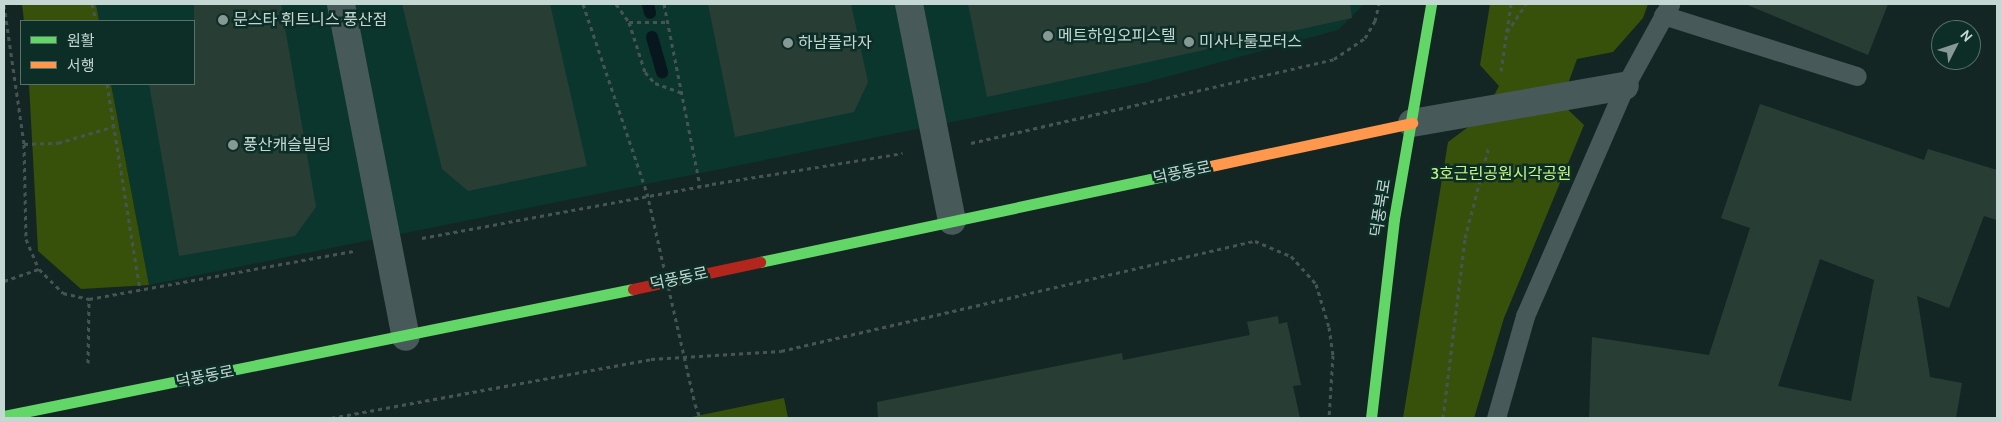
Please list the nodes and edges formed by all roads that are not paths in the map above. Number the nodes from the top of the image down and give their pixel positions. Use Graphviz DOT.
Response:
graph roads {
  1 [pos="341,4"];
  2 [pos="909,4"];
  3 [pos="1431,4"];
  4 [pos="1666,10"];
  5 [pos="1857,76"];
  6 [pos="1625,86"];
  7 [pos="1412,123"];
  8 [pos="952,221"];
  9 [pos="406,337"];
  10 [pos="4,416"];
  11 [pos="1371,418"];
  12 [pos="1496,418"];
  1 -- 9 [label="street"];
  2 -- 8 [label="street"];
  3 -- 7 [label="street, 덕풍북로"];
  4 -- 5 [label="lane"];
  4 -- 6 [label="lane"];
  6 -- 7 [label="street"];
  6 -- 12 [label="lane"];
  7 -- 8 [label="street, 덕풍동로"];
  7 -- 11 [label="street, 덕풍북로"];
  8 -- 9 [label="street, 덕풍동로"];
  9 -- 10 [label="street, 덕풍동로"];
}
